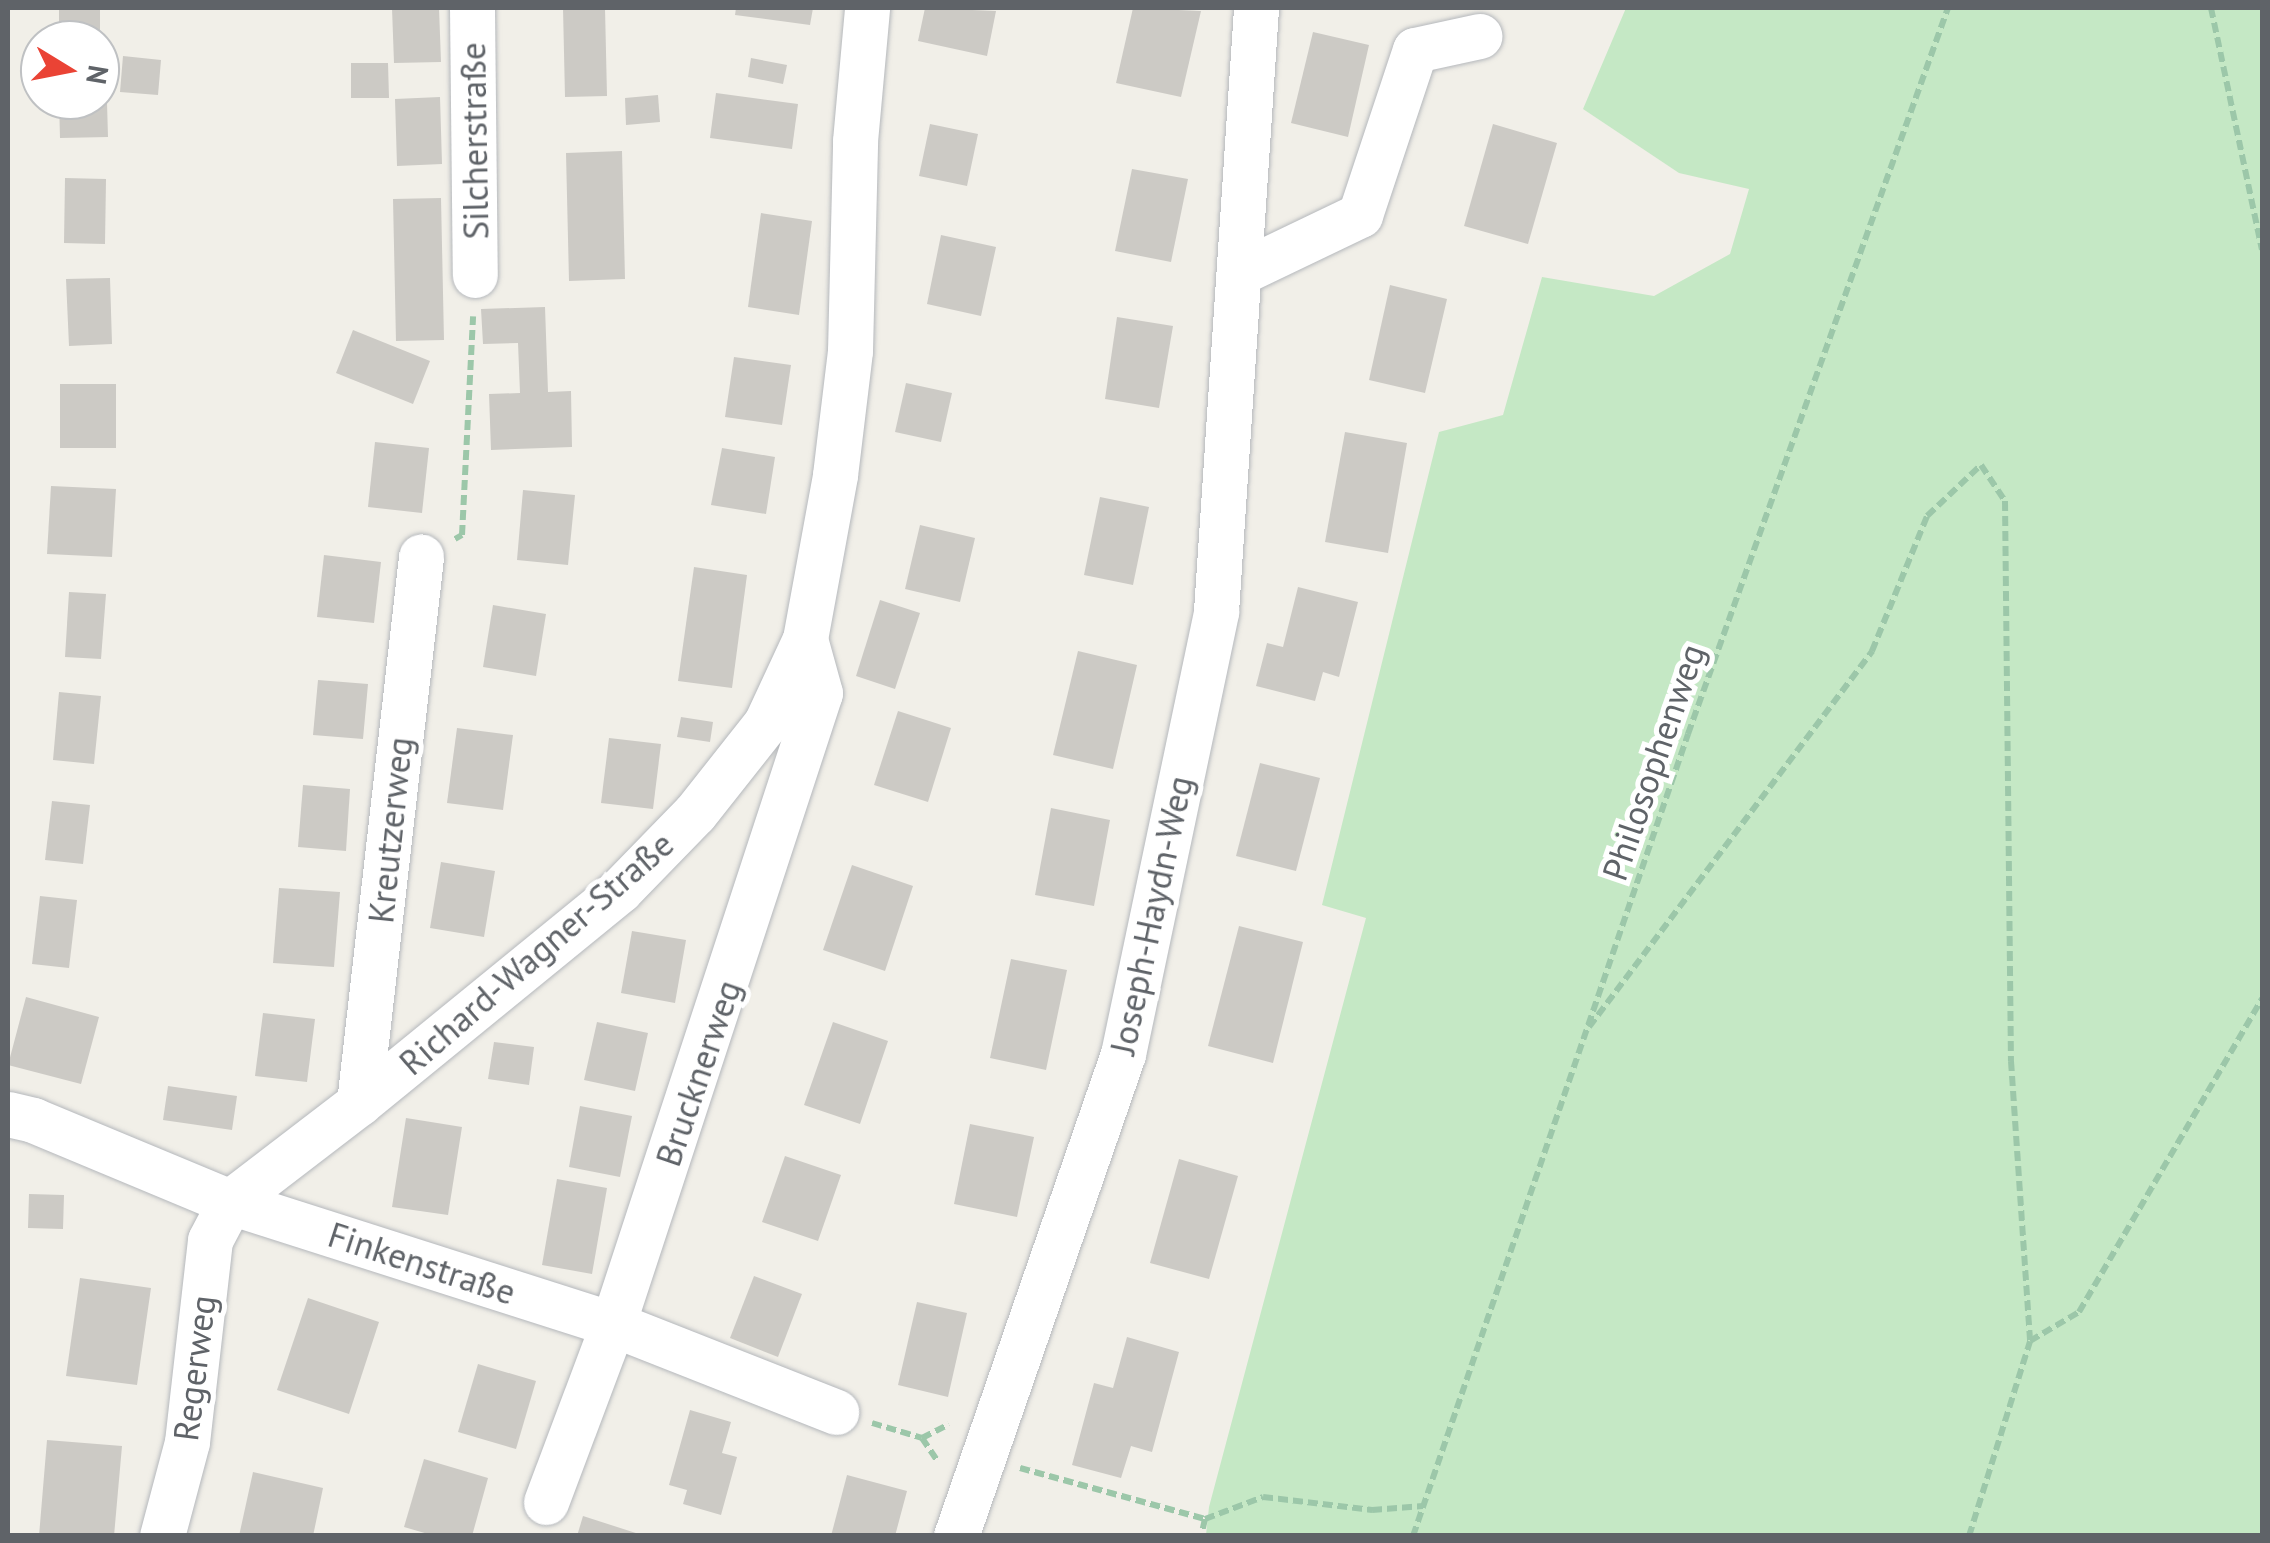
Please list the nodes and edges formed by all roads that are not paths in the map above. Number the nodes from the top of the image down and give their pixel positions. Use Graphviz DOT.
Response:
graph roads {
  1 [pos="472,8"];
  2 [pos="867,8"];
  3 [pos="1256,8"];
  4 [pos="1479,36"];
  5 [pos="1241,272"];
  6 [pos="475,275"];
  7 [pos="421,558"];
  8 [pos="805,639"];
  9 [pos="360,1104"];
  10 [pos="8,1114"];
  11 [pos="230,1202"];
  12 [pos="612,1324"];
  13 [pos="836,1412"];
  14 [pos="546,1502"];
  15 [pos="162,1536"];
  16 [pos="956,1536"];
  1 -- 6 [label="street, Silcherstraße"];
  2 -- 8 [label="street, Richard-Wagner-Straße"];
  3 -- 5 [label="street, Joseph-Haydn-Weg"];
  4 -- 5 [label="street"];
  5 -- 16 [label="street, Joseph-Haydn-Weg"];
  7 -- 9 [label="street, Kreutzerweg"];
  8 -- 9 [label="street, Richard-Wagner-Straße"];
  8 -- 12 [label="street, Brucknerweg"];
  9 -- 11 [label="street, Richard-Wagner-Straße"];
  10 -- 11 [label="street, Finkenstraße"];
  11 -- 12 [label="street, Finkenstraße"];
  11 -- 15 [label="street, Regerweg"];
  12 -- 13 [label="street, Finkenstraße"];
  12 -- 14 [label="street, Brucknerweg"];
}
